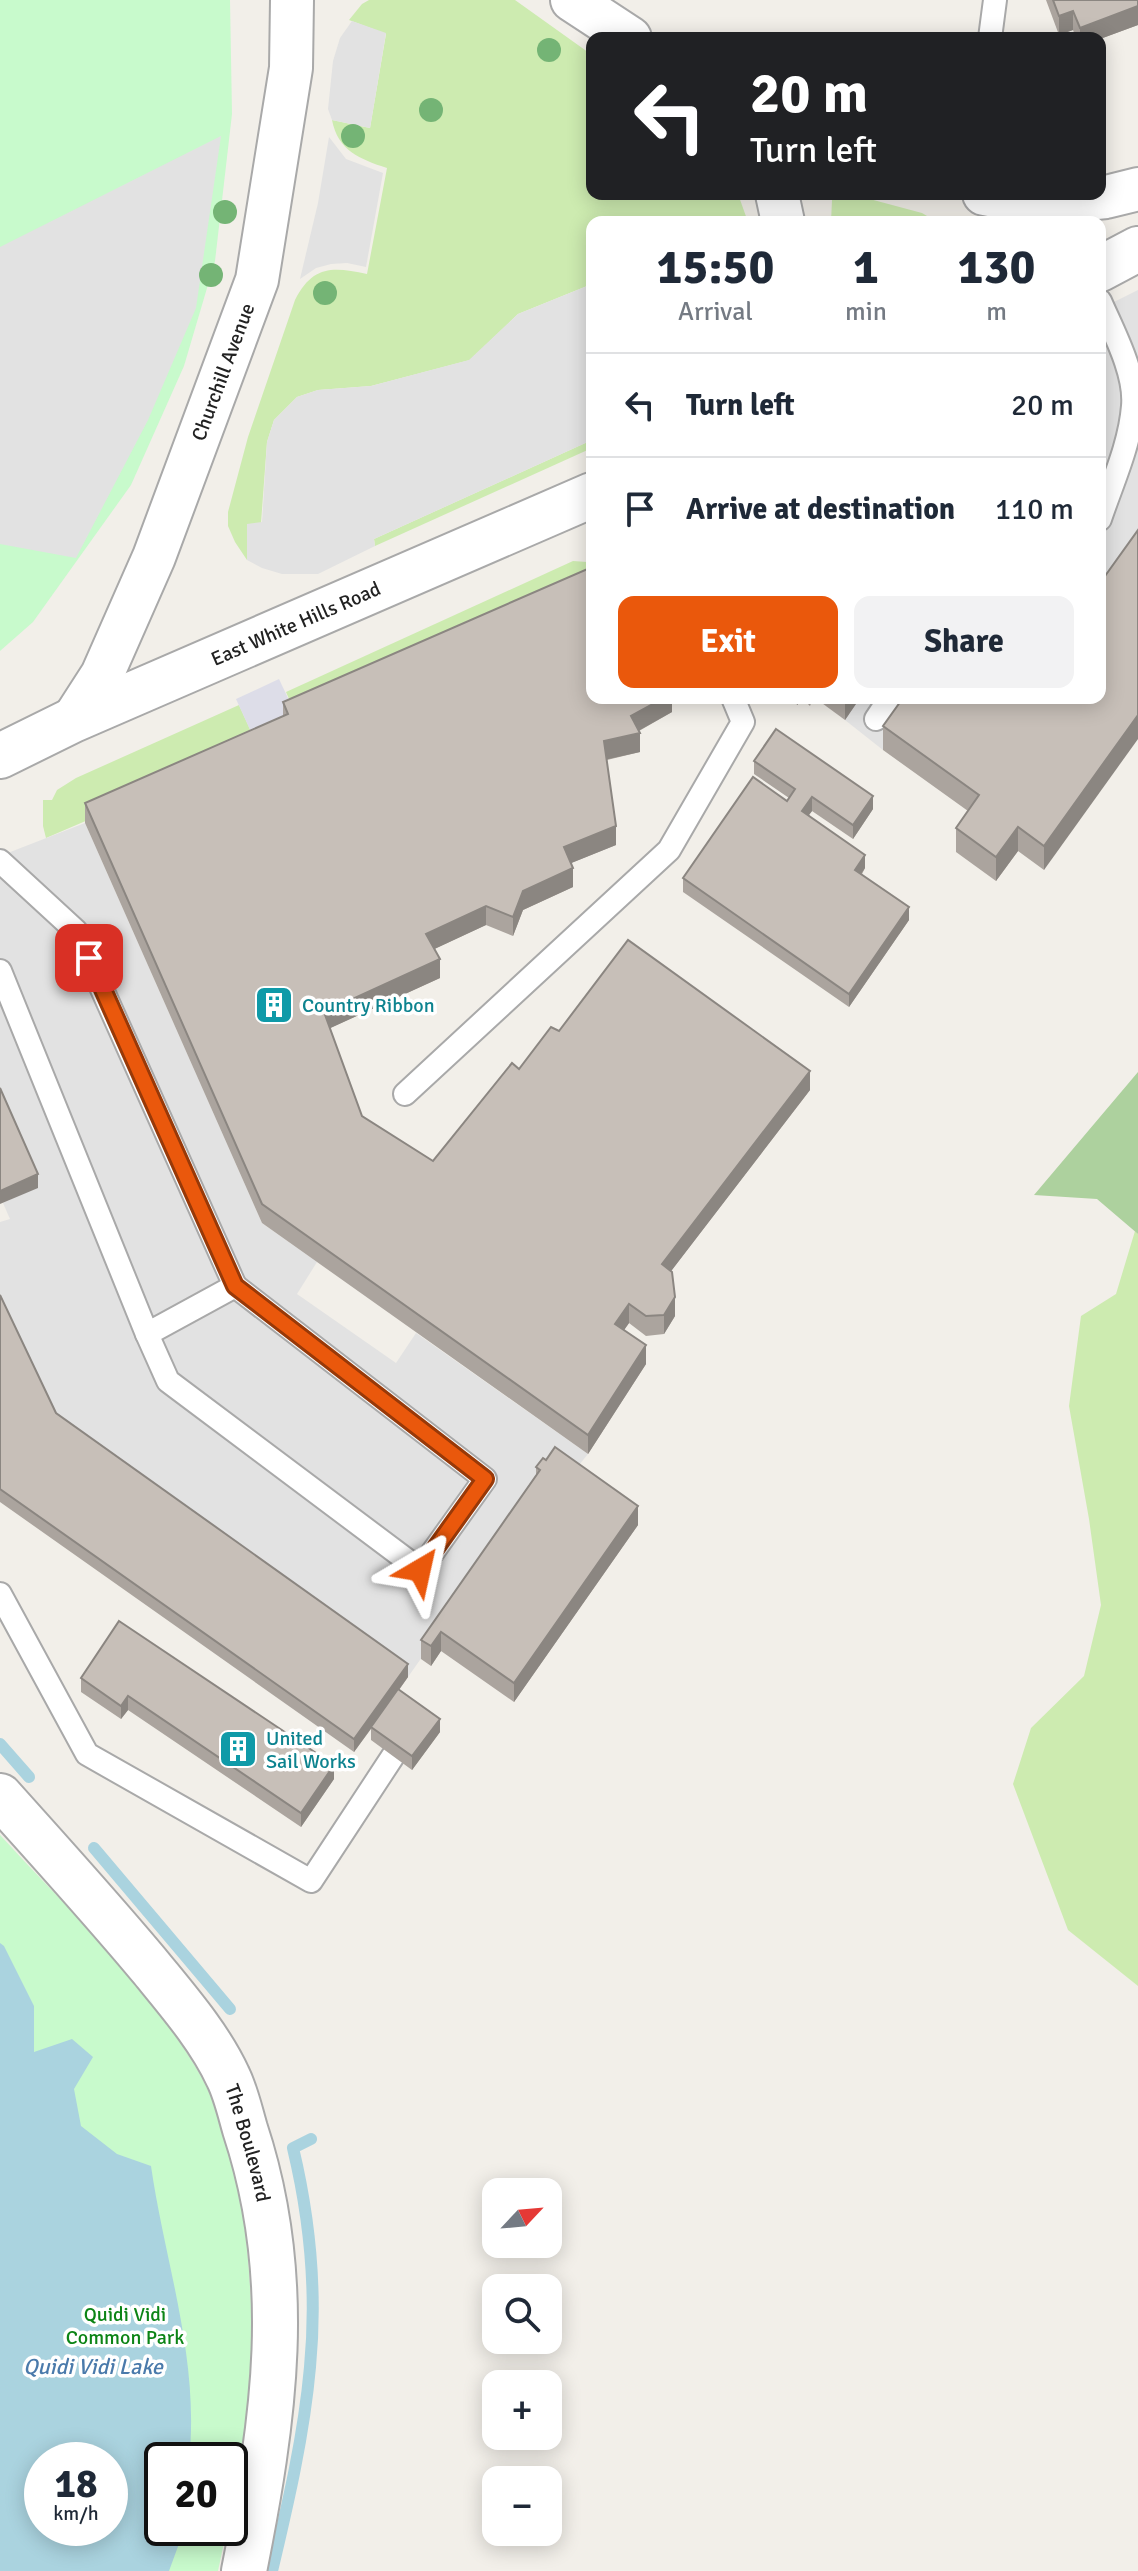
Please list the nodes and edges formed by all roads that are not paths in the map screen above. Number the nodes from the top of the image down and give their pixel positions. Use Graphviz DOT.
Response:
graph roads {
  1 [pos="292,0"];
  2 [pos="320,0"];
  3 [pos="572,0"];
  4 [pos="995,0"];
  5 [pos="621,32"];
  6 [pos="991,32"];
  7 [pos="291,68"];
  8 [pos="1138,189"];
  9 [pos="1106,197"];
  10 [pos="1017,200"];
  11 [pos="1076,200"];
  12 [pos="1138,249"];
  13 [pos="1106,266"];
  14 [pos="1106,315"];
  15 [pos="1127,438"];
  16 [pos="1106,459"];
  17 [pos="586,498"];
  18 [pos="1106,501"];
  19 [pos="736,704"];
  20 [pos="886,704"];
  21 [pos="876,719"];
  22 [pos="73,720"];
  23 [pos="0,756"];
  24 [pos="0,861"];
  25 [pos="0,971"];
  26 [pos="405,1094"];
  27 [pos="235,1286"];
  28 [pos="147,1334"];
  29 [pos="0,1594"];
  30 [pos="393,1756"];
  31 [pos="0,1796"];
  32 [pos="244,2571"];
  1 -- 7 [label="street, Churchill Avenue"];
  2 -- 7 [label="street"];
  3 -- 5 [label="street"];
  4 -- 6 [label="lane"];
  7 -- 22 [label="street, Churchill Avenue"];
  8 -- 9 [label="street"];
  10 -- 11 [label="street"];
  12 -- 13 [label="street"];
  14 -- 15 [label="lane"];
  15 -- 16 [label="lane"];
  15 -- 18 [label="lane"];
  17 -- 22 [label="street, East White Hills Road"];
  19 -- 26 [label="lane"];
  20 -- 21 [label="lane"];
  22 -- 23 [label="street, East White Hills Road"];
  24 -- 27 [label="lane"];
  25 -- 28 [label="lane"];
  27 -- 28 [label="lane"];
  27 -- 28 [label="lane"];
  29 -- 30 [label="lane"];
  31 -- 32 [label="street, The Boulevard"];
}
